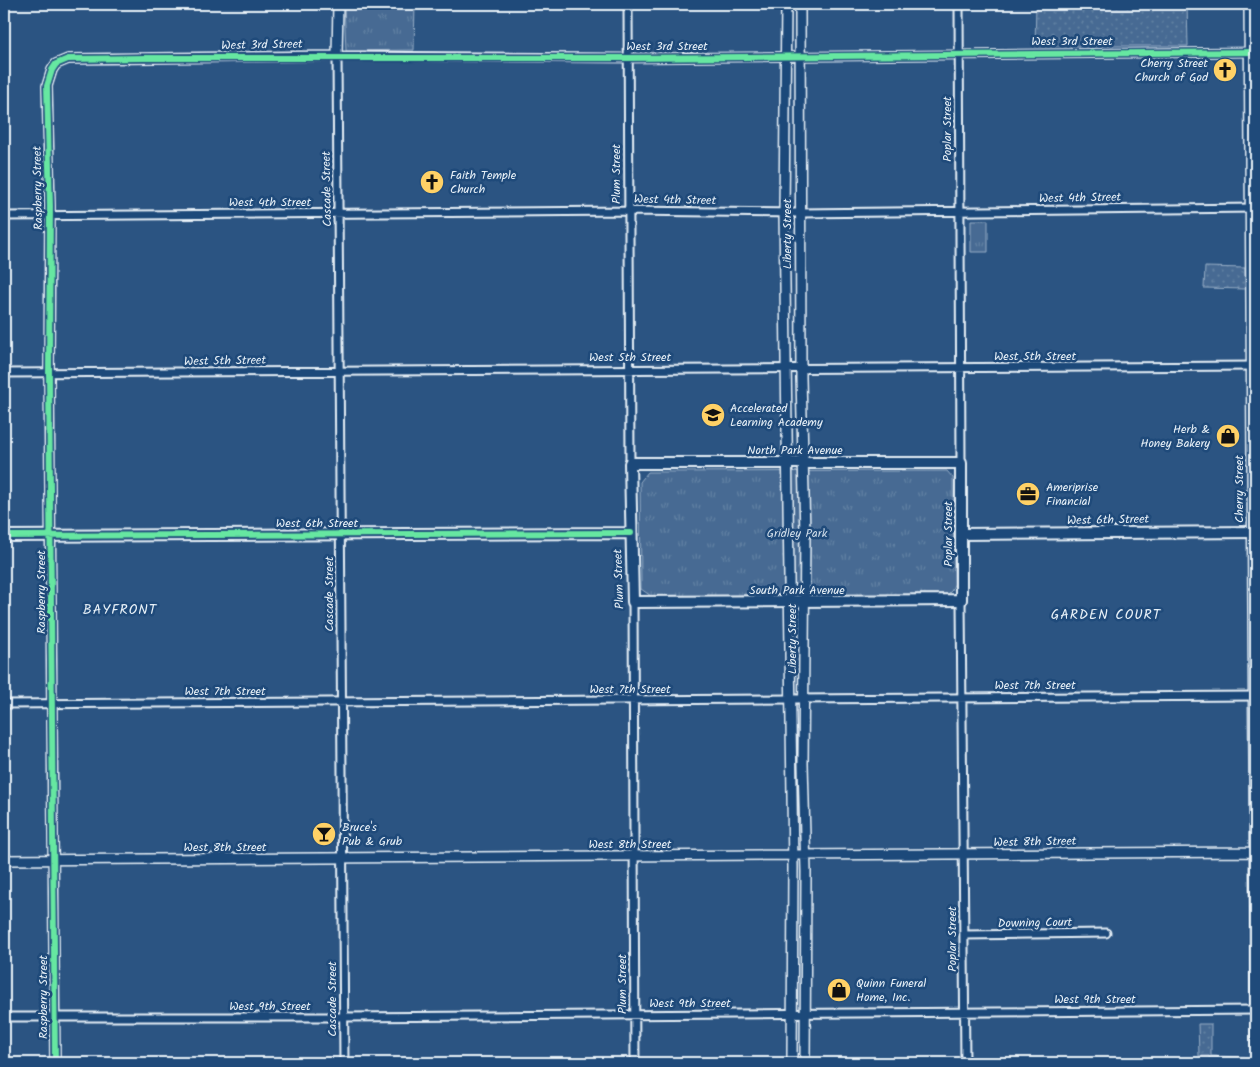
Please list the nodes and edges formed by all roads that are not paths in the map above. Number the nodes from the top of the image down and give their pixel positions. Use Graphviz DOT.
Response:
graph roads {
  1 [pos="338,4"];
  2 [pos="628,4"];
  3 [pos="786,4"];
  4 [pos="800,4"];
  5 [pos="958,4"];
  6 [pos="1249,4"];
  7 [pos="1253,52"];
  8 [pos="959,53"];
  9 [pos="337,56"];
  10 [pos="786,57"];
  11 [pos="800,57"];
  12 [pos="628,58"];
  13 [pos="56,64"];
  14 [pos="1253,208"];
  15 [pos="629,210"];
  16 [pos="960,210"];
  17 [pos="784,212"];
  18 [pos="800,212"];
  19 [pos="340,213"];
  20 [pos="50,215"];
  21 [pos="4,216"];
  22 [pos="1254,366"];
  23 [pos="961,367"];
  24 [pos="630,368"];
  25 [pos="787,370"];
  26 [pos="801,370"];
  27 [pos="341,371"];
  28 [pos="4,373"];
  29 [pos="49,373"];
  30 [pos="630,463"];
  31 [pos="789,463"];
  32 [pos="803,463"];
  33 [pos="961,463"];
  34 [pos="1254,532"];
  35 [pos="342,534"];
  36 [pos="631,534"];
  37 [pos="961,534"];
  38 [pos="52,535"];
  39 [pos="4,536"];
  40 [pos="961,600"];
  41 [pos="632,602"];
  42 [pos="804,602"];
  43 [pos="791,603"];
  44 [pos="1255,696"];
  45 [pos="963,697"];
  46 [pos="792,698"];
  47 [pos="804,698"];
  48 [pos="633,700"];
  49 [pos="342,702"];
  50 [pos="53,703"];
  51 [pos="4,704"];
  52 [pos="1255,852"];
  53 [pos="964,855"];
  54 [pos="633,856"];
  55 [pos="793,856"];
  56 [pos="806,856"];
  57 [pos="343,858"];
  58 [pos="4,860"];
  59 [pos="53,860"];
  60 [pos="1106,933"];
  61 [pos="964,935"];
  62 [pos="1256,1010"];
  63 [pos="965,1011"];
  64 [pos="634,1014"];
  65 [pos="792,1014"];
  66 [pos="805,1014"];
  67 [pos="4,1017"];
  68 [pos="55,1017"];
  69 [pos="344,1017"];
  70 [pos="55,1063"];
  71 [pos="344,1063"];
  72 [pos="635,1063"];
  73 [pos="792,1063"];
  74 [pos="805,1063"];
  75 [pos="965,1063"];
  76 [pos="1256,1063"];
  1 -- 9 [label="street, Cascade Street"];
  2 -- 12 [label="street, Plum Street"];
  3 -- 10 [label="street, Liberty Street"];
  4 -- 11 [label="street, Liberty Street"];
  5 -- 8 [label="street, Poplar Street"];
  6 -- 7 [label="street, Cherry Street"];
  7 -- 8 [label="street, West 3rd Street"];
  7 -- 14 [label="street, Cherry Street"];
  8 -- 11 [label="street, West 3rd Street"];
  8 -- 16 [label="street, Poplar Street"];
  9 -- 12 [label="street, West 3rd Street"];
  9 -- 13 [label="street, West 3rd Street"];
  9 -- 19 [label="street, Cascade Street"];
  10 -- 11 [label="street, West 3rd Street"];
  10 -- 12 [label="street, West 3rd Street"];
  10 -- 17 [label="street, Liberty Street"];
  11 -- 18 [label="street, Liberty Street"];
  12 -- 15 [label="street, Plum Street"];
  13 -- 20 [label="street, Raspberry Street"];
  14 -- 16 [label="street, West 4th Street"];
  14 -- 22 [label="street, Cherry Street"];
  15 -- 17 [label="street, West 4th Street"];
  15 -- 19 [label="street, West 4th Street"];
  15 -- 24 [label="street, Plum Street"];
  16 -- 18 [label="street, West 4th Street"];
  16 -- 23 [label="street, Poplar Street"];
  17 -- 18 [label="street, West 4th Street"];
  17 -- 25 [label="street, Liberty Street"];
  18 -- 26 [label="street, Liberty Street"];
  19 -- 20 [label="street, West 4th Street"];
  19 -- 27 [label="street, Cascade Street"];
  20 -- 21 [label="street, West 4th Street"];
  20 -- 29 [label="street, Raspberry Street"];
  22 -- 23 [label="street, West 5th Street"];
  22 -- 34 [label="street, Cherry Street"];
  23 -- 26 [label="street, West 5th Street"];
  23 -- 33 [label="street, Poplar Street"];
  24 -- 25 [label="street, West 5th Street"];
  24 -- 27 [label="street, West 5th Street"];
  24 -- 30 [label="street, Plum Street"];
  25 -- 26 [label="street, West 5th Street"];
  25 -- 31 [label="street, Liberty Street"];
  26 -- 32 [label="street, Liberty Street"];
  27 -- 29 [label="street, West 5th Street"];
  27 -- 35 [label="street, Cascade Street"];
  28 -- 29 [label="street, West 5th Street"];
  29 -- 38 [label="street, Raspberry Street"];
  30 -- 31 [label="main road, North Park Avenue"];
  30 -- 36 [label="main road, Plum Street"];
  31 -- 32 [label="main road, North Park Avenue"];
  31 -- 43 [label="street, Liberty Street"];
  32 -- 33 [label="main road, North Park Avenue"];
  32 -- 42 [label="street, Liberty Street"];
  33 -- 37 [label="main road, Poplar Street"];
  34 -- 37 [label="main road, West 6th Street"];
  34 -- 44 [label="street, Cherry Street"];
  35 -- 36 [label="main road, West 6th Street"];
  35 -- 38 [label="main road, West 6th Street"];
  35 -- 49 [label="street, Cascade Street"];
  36 -- 41 [label="main road, Plum Street"];
  37 -- 40 [label="main road, Poplar Street"];
  38 -- 39 [label="main road, West 6th Street"];
  38 -- 50 [label="street, Raspberry Street"];
  40 -- 42 [label="main road, South Park Avenue"];
  40 -- 45 [label="street, Poplar Street"];
  41 -- 43 [label="main road, South Park Avenue"];
  41 -- 48 [label="street, Plum Street"];
  42 -- 43 [label="main road, South Park Avenue"];
  42 -- 47 [label="street, Liberty Street"];
  43 -- 46 [label="street, Liberty Street"];
  44 -- 45 [label="street, West 7th Street"];
  44 -- 52 [label="street, Cherry Street"];
  45 -- 47 [label="street, West 7th Street"];
  45 -- 53 [label="street, Poplar Street"];
  46 -- 47 [label="street, West 7th Street"];
  46 -- 48 [label="street, West 7th Street"];
  46 -- 55 [label="street, Liberty Street"];
  47 -- 56 [label="street, Liberty Street"];
  48 -- 49 [label="street, West 7th Street"];
  48 -- 54 [label="street, Plum Street"];
  49 -- 50 [label="street, West 7th Street"];
  49 -- 57 [label="street, Cascade Street"];
  50 -- 51 [label="street, West 7th Street"];
  50 -- 59 [label="street, Raspberry Street"];
  52 -- 53 [label="street, West 8th Street"];
  52 -- 62 [label="street, Cherry Street"];
  53 -- 56 [label="street, West 8th Street"];
  53 -- 61 [label="street, Poplar Street"];
  54 -- 55 [label="street, West 8th Street"];
  54 -- 57 [label="street, West 8th Street"];
  54 -- 64 [label="street, Plum Street"];
  55 -- 56 [label="street, West 8th Street"];
  55 -- 65 [label="street, Liberty Street"];
  56 -- 66 [label="street, Liberty Street"];
  57 -- 59 [label="street, West 8th Street"];
  57 -- 69 [label="street, Cascade Street"];
  58 -- 59 [label="street, West 8th Street"];
  59 -- 68 [label="street, Raspberry Street"];
  60 -- 61 [label="street, Downing Court"];
  61 -- 63 [label="street, Poplar Street"];
  62 -- 63 [label="street, West 9th Street"];
  62 -- 76 [label="street, Cherry Street"];
  63 -- 66 [label="street, West 9th Street"];
  63 -- 75 [label="street, Poplar Street"];
  64 -- 65 [label="street, West 9th Street"];
  64 -- 69 [label="street, West 9th Street"];
  64 -- 72 [label="street, Plum Street"];
  65 -- 66 [label="street, West 9th Street"];
  65 -- 73 [label="street, Liberty Street"];
  66 -- 74 [label="street, Liberty Street"];
  67 -- 68 [label="street, West 9th Street"];
  68 -- 69 [label="street, West 9th Street"];
  68 -- 70 [label="street, Raspberry Street"];
  69 -- 71 [label="street, Cascade Street"];
}
